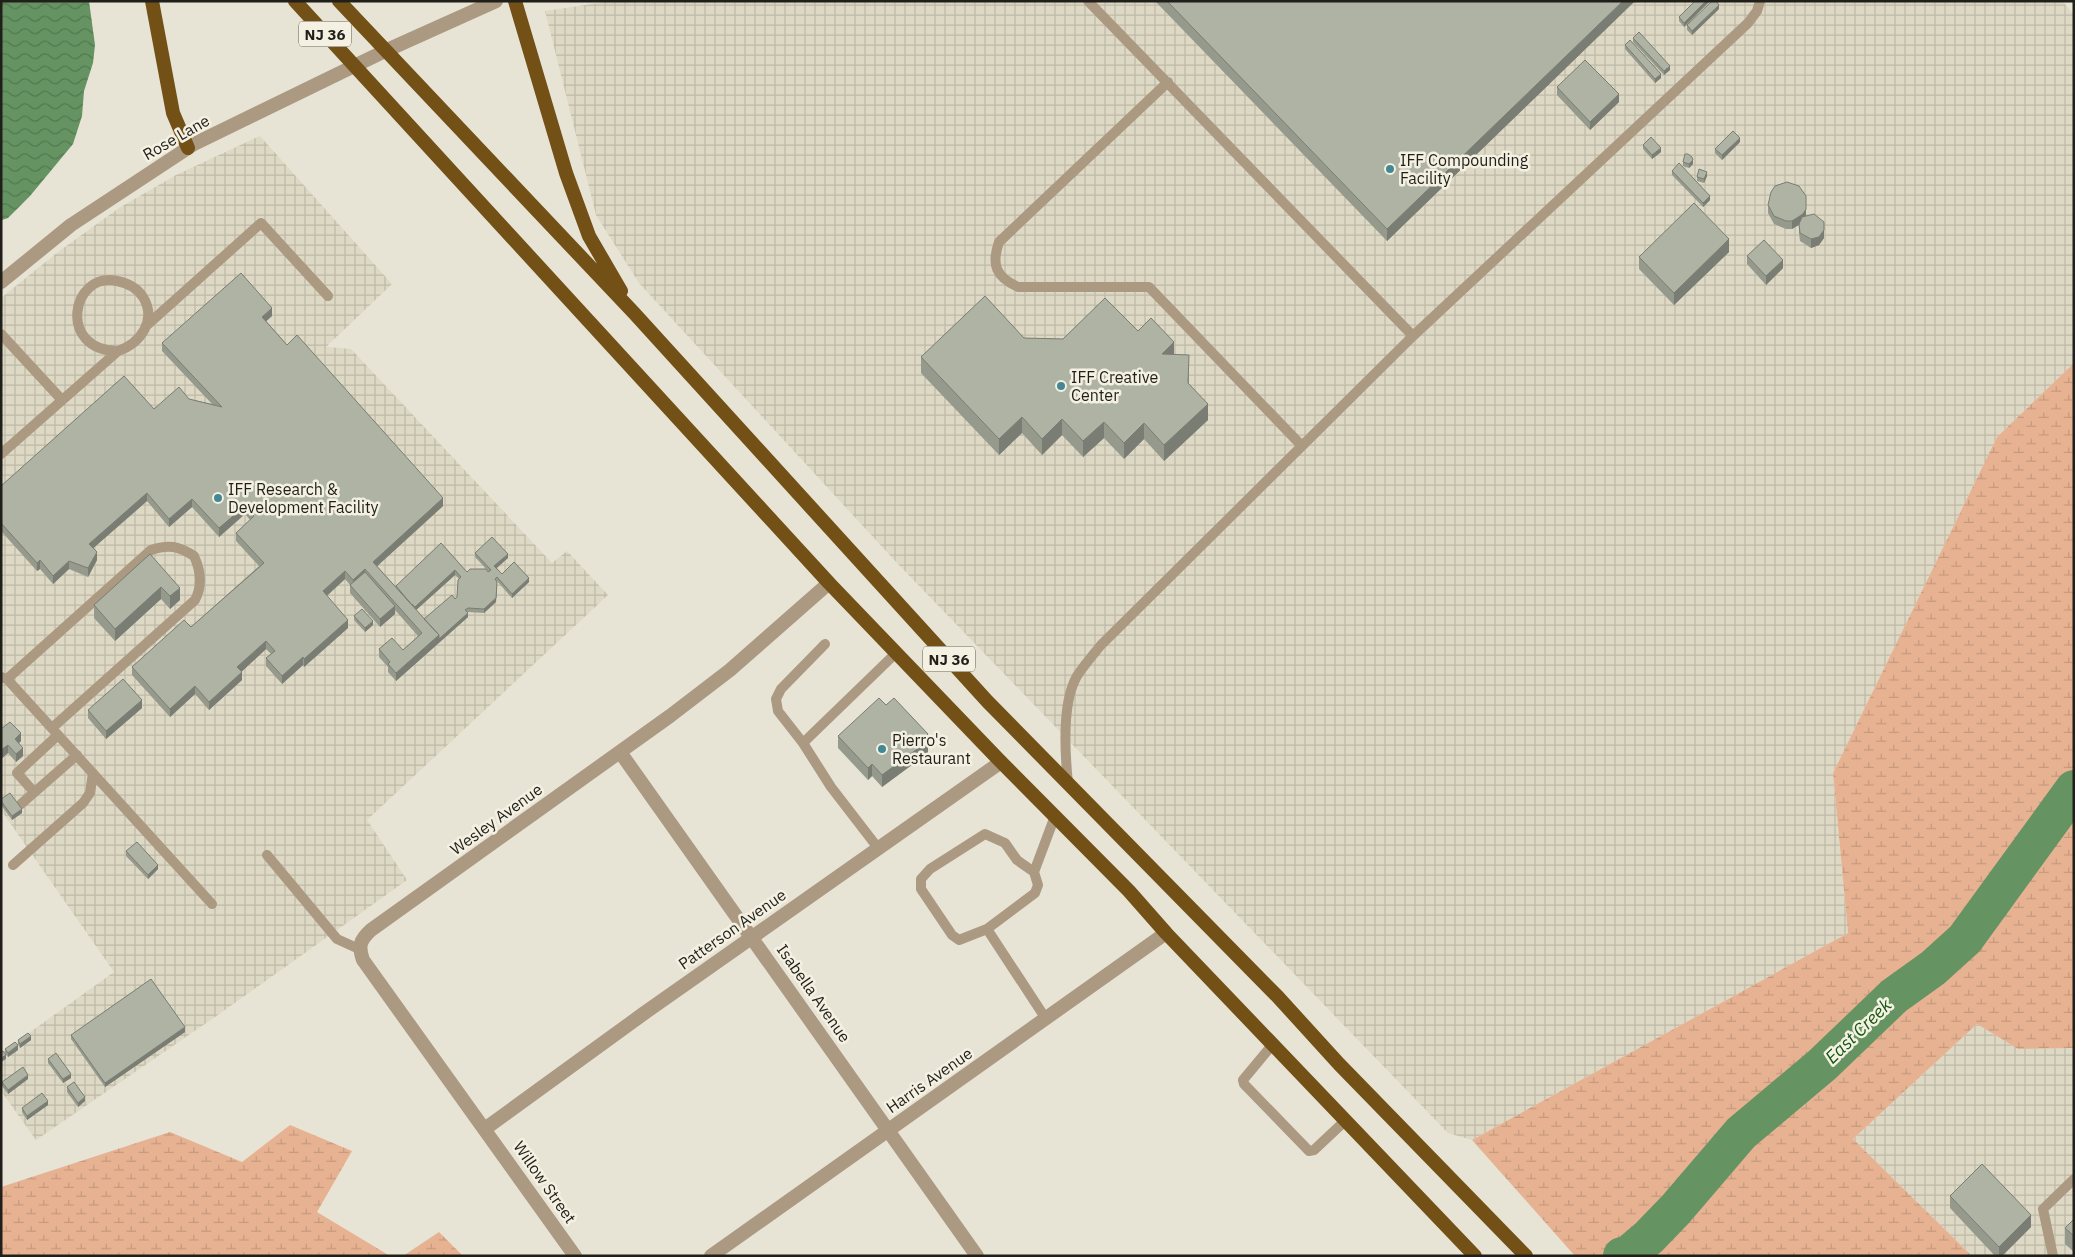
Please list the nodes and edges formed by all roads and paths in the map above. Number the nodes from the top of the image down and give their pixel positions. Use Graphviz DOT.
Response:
graph roads {
  1 [pos="152,1"];
  2 [pos="295,1"];
  3 [pos="339,1"];
  4 [pos="496,1"];
  5 [pos="515,1"];
  6 [pos="1088,1"];
  7 [pos="1760,1"];
  8 [pos="385,51"];
  9 [pos="356,66"];
  10 [pos="1168,82"];
  11 [pos="188,148"];
  12 [pos="1,282"];
  13 [pos="328,296"];
  14 [pos="634,313"];
  15 [pos="146,326"];
  16 [pos="1,334"];
  17 [pos="1413,336"];
  18 [pos="118,351"];
  19 [pos="62,400"];
  20 [pos="1301,445"];
  21 [pos="1,454"];
  22 [pos="829,583"];
  23 [pos="825,644"];
  24 [pos="896,652"];
  25 [pos="4,678"];
  26 [pos="55,731"];
  27 [pos="803,743"];
  28 [pos="620,752"];
  29 [pos="77,755"];
  30 [pos="1001,762"];
  31 [pos="93,774"];
  32 [pos="1068,783"];
  33 [pos="34,792"];
  34 [pos="21,804"];
  35 [pos="1055,816"];
  36 [pos="878,848"];
  37 [pos="267,855"];
  38 [pos="13,865"];
  39 [pos="1034,872"];
  40 [pos="212,904"];
  41 [pos="987,929"];
  42 [pos="1166,933"];
  43 [pos="752,936"];
  44 [pos="359,949"];
  45 [pos="1046,1019"];
  46 [pos="1273,1044"];
  47 [pos="1346,1120"];
  48 [pos="486,1128"];
  49 [pos="889,1130"];
  50 [pos="2074,1179"];
  51 [pos="576,1256"];
  52 [pos="711,1256"];
  53 [pos="977,1256"];
  54 [pos="1476,1256"];
  55 [pos="1526,1256"];
  56 [pos="2053,1256"];
  1 -- 11 [label="highway"];
  2 -- 9 [label="highway, NJ 36"];
  3 -- 8 [label="highway, NJ 36"];
  4 -- 8 [label="street, Rose Lane"];
  5 -- 14 [label="highway"];
  6 -- 10 [label="lane"];
  7 -- 17 [label="lane"];
  8 -- 9 [label="street, Rose Lane"];
  8 -- 14 [label="highway, NJ 36"];
  9 -- 11 [label="street, Rose Lane"];
  9 -- 22 [label="highway, NJ 36"];
  10 -- 17 [label="lane"];
  10 -- 20 [label="lane"];
  11 -- 12 [label="street, Rose Lane"];
  13 -- 15 [label="lane"];
  14 -- 32 [label="highway, NJ 36"];
  15 -- 18 [label="lane"];
  15 -- 18 [label="lane"];
  16 -- 19 [label="lane"];
  17 -- 20 [label="lane"];
  18 -- 19 [label="lane"];
  19 -- 21 [label="lane"];
  20 -- 32 [label="lane"];
  22 -- 24 [label="highway, NJ 36"];
  22 -- 28 [label="street, Wesley Avenue"];
  23 -- 27 [label="lane"];
  24 -- 27 [label="lane"];
  24 -- 30 [label="highway, NJ 36"];
  25 -- 26 [label="lane"];
  25 -- 26 [label="lane"];
  26 -- 29 [label="lane"];
  26 -- 33 [label="lane"];
  27 -- 36 [label="lane"];
  28 -- 43 [label="street, Isabella Avenue"];
  28 -- 44 [label="street, Wesley Avenue"];
  29 -- 31 [label="lane"];
  29 -- 33 [label="lane"];
  30 -- 35 [label="highway, NJ 36"];
  30 -- 36 [label="street, Patterson Avenue"];
  31 -- 38 [label="lane"];
  31 -- 40 [label="lane"];
  32 -- 55 [label="highway, NJ 36"];
  33 -- 34 [label="lane"];
  35 -- 39 [label="lane"];
  35 -- 42 [label="highway, NJ 36"];
  36 -- 43 [label="street, Patterson Avenue"];
  37 -- 44 [label="lane"];
  39 -- 41 [label="lane"];
  39 -- 41 [label="lane"];
  41 -- 45 [label="lane"];
  42 -- 45 [label="street, Harris Avenue"];
  42 -- 46 [label="highway, NJ 36"];
  43 -- 48 [label="street, Patterson Avenue"];
  43 -- 49 [label="street, Isabella Avenue"];
  44 -- 48 [label="street"];
  45 -- 49 [label="street, Harris Avenue"];
  46 -- 47 [label="highway, NJ 36"];
  46 -- 47 [label="lane"];
  47 -- 54 [label="highway, NJ 36"];
  48 -- 51 [label="street, Willow Street"];
  49 -- 52 [label="street, Harris Avenue"];
  49 -- 53 [label="street, Isabella Avenue"];
  50 -- 56 [label="lane"];
}
